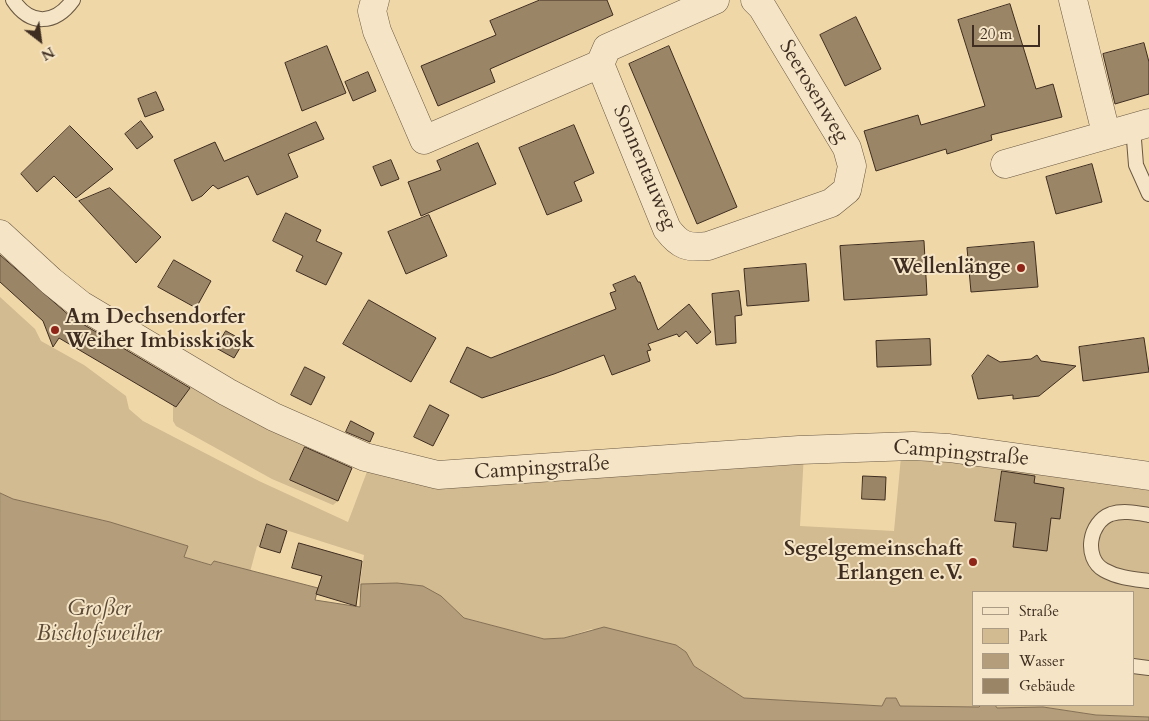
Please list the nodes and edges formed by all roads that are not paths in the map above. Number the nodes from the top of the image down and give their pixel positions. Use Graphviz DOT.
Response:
graph roads {
  1 [pos="13,0"];
  2 [pos="72,0"];
  3 [pos="375,0"];
  4 [pos="715,0"];
  5 [pos="755,0"];
  6 [pos="1073,0"];
  7 [pos="600,64"];
  8 [pos="1141,125"];
  9 [pos="1106,133"];
  10 [pos="1005,164"];
  11 [pos="847,190"];
  12 [pos="1149,194"];
  13 [pos="0,234"];
  14 [pos="1149,476"];
  15 [pos="1149,516"];
  16 [pos="1149,581"];
  17 [pos="1134,666"];
  18 [pos="1149,668"];
  1 -- 2 [label="lane"];
  3 -- 7 [label="street"];
  4 -- 7 [label="street"];
  5 -- 11 [label="street, Seerosenweg"];
  6 -- 9 [label="street"];
  7 -- 11 [label="street, Sonnentauweg"];
  8 -- 9 [label="street"];
  8 -- 12 [label="lane"];
  9 -- 10 [label="street"];
  13 -- 14 [label="street, Campingstraße"];
  15 -- 16 [label="lane"];
  17 -- 18 [label="lane"];
}
